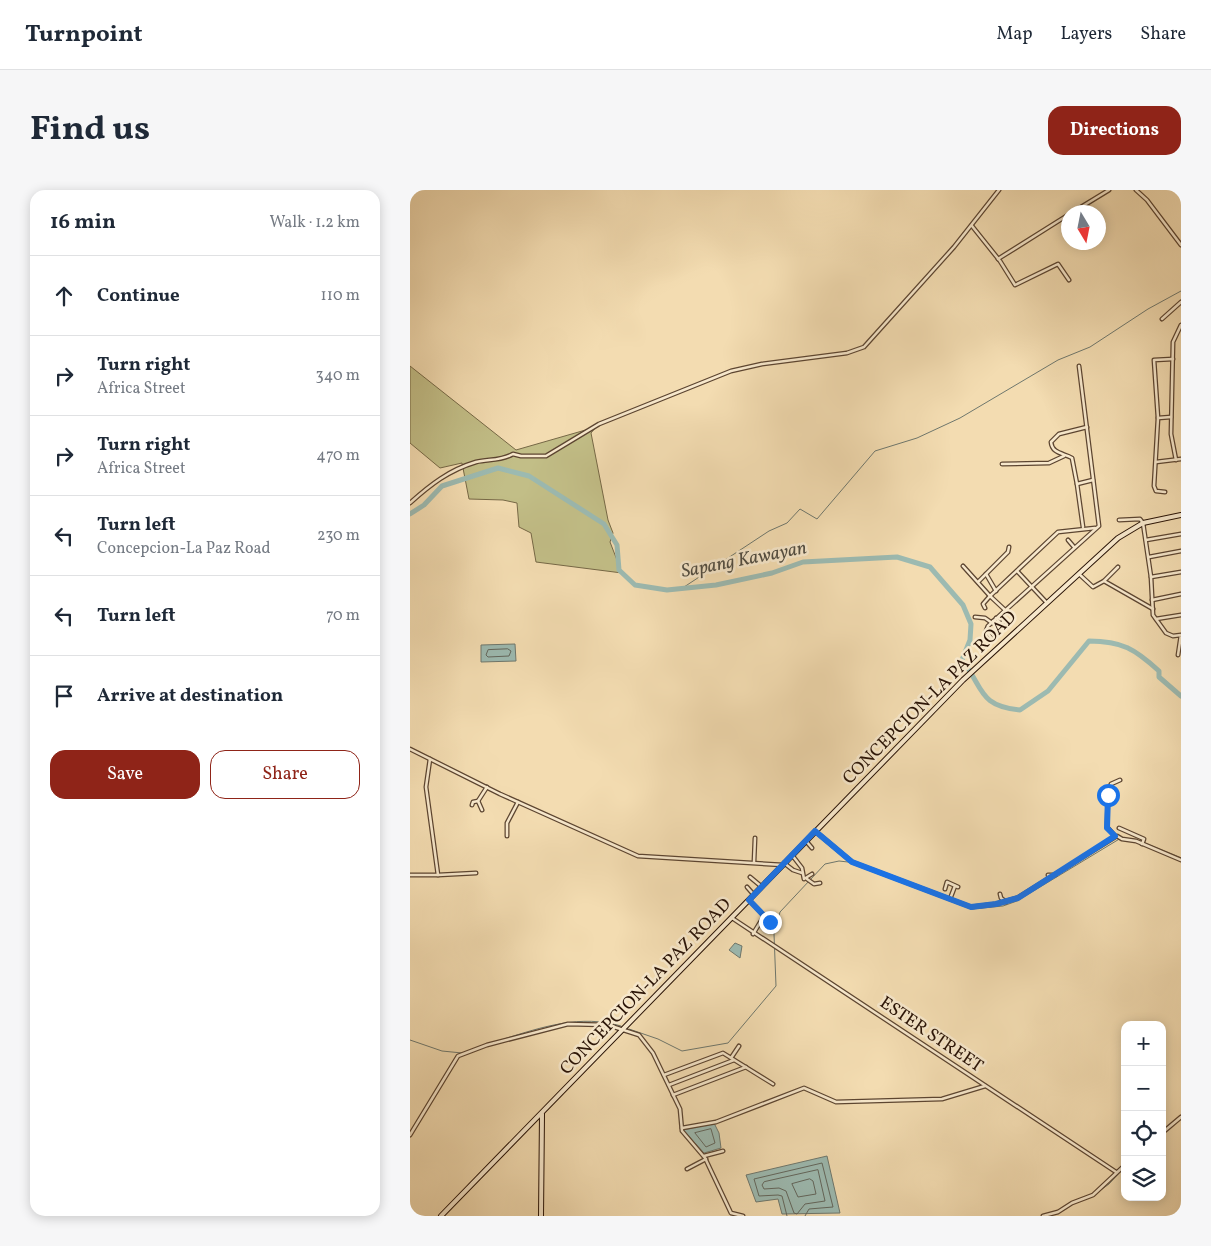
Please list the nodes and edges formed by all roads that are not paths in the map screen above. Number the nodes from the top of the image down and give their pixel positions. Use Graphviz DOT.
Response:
graph roads {
  1 [pos="999,190"];
  2 [pos="1109,190"];
  3 [pos="1136,190"];
  4 [pos="1084,205"];
  5 [pos="1061,219"];
  6 [pos="972,226"];
  7 [pos="1181,244"];
  8 [pos="998,259"];
  9 [pos="1069,280"];
  10 [pos="1181,302"];
  11 [pos="1162,319"];
  12 [pos="1181,324"];
  13 [pos="1173,359"];
  14 [pos="1079,366"];
  15 [pos="1171,417"];
  16 [pos="1158,418"];
  17 [pos="1087,427"];
  18 [pos="1065,455"];
  19 [pos="1181,459"];
  20 [pos="1176,460"];
  21 [pos="1156,462"];
  22 [pos="1002,464"];
  23 [pos="1094,480"];
  24 [pos="1077,484"];
  25 [pos="1165,492"];
  26 [pos="410,503"];
  27 [pos="1181,515"];
  28 [pos="1119,520"];
  29 [pos="1143,523"];
  30 [pos="1084,527"];
  31 [pos="1097,528"];
  32 [pos="1181,534"];
  33 [pos="1068,540"];
  34 [pos="1146,540"];
  35 [pos="1009,547"];
  36 [pos="1074,547"];
  37 [pos="1181,551"];
  38 [pos="1149,557"];
  39 [pos="963,566"];
  40 [pos="1118,567"];
  41 [pos="1017,571"];
  42 [pos="1181,572"];
  43 [pos="986,574"];
  44 [pos="1080,574"];
  45 [pos="1151,577"];
  46 [pos="1104,581"];
  47 [pos="978,582"];
  48 [pos="1031,586"];
  49 [pos="996,591"];
  50 [pos="1181,594"];
  51 [pos="990,596"];
  52 [pos="1152,600"];
  53 [pos="1047,603"];
  54 [pos="985,608"];
  55 [pos="1153,609"];
  56 [pos="1005,610"];
  57 [pos="1181,615"];
  58 [pos="974,618"];
  59 [pos="996,618"];
  60 [pos="1156,619"];
  61 [pos="1004,621"];
  62 [pos="993,622"];
  63 [pos="1001,631"];
  64 [pos="1181,635"];
  65 [pos="993,640"];
  66 [pos="1178,655"];
  67 [pos="410,749"];
  68 [pos="430,759"];
  69 [pos="1120,780"];
  70 [pos="487,787"];
  71 [pos="478,801"];
  72 [pos="518,802"];
  73 [pos="472,805"];
  74 [pos="482,810"];
  75 [pos="1119,828"];
  76 [pos="815,831"];
  77 [pos="507,836"];
  78 [pos="1115,836"];
  79 [pos="755,838"];
  80 [pos="806,841"];
  81 [pos="1143,842"];
  82 [pos="812,848"];
  83 [pos="792,855"];
  84 [pos="1181,860"];
  85 [pos="754,862"];
  86 [pos="783,864"];
  87 [pos="476,873"];
  88 [pos="802,873"];
  89 [pos="812,874"];
  90 [pos="1048,874"];
  91 [pos="410,875"];
  92 [pos="438,875"];
  93 [pos="1055,876"];
  94 [pos="750,877"];
  95 [pos="809,880"];
  96 [pos="820,883"];
  97 [pos="748,887"];
  98 [pos="762,887"];
  99 [pos="945,889"];
  100 [pos="1000,894"];
  101 [pos="754,895"];
  102 [pos="950,899"];
  103 [pos="749,900"];
  104 [pos="1006,902"];
  105 [pos="764,916"];
  106 [pos="732,918"];
  107 [pos="770,922"];
  108 [pos="753,934"];
  109 [pos="621,1031"];
  110 [pos="738,1046"];
  111 [pos="732,1059"];
  112 [pos="746,1067"];
  113 [pos="664,1075"];
  114 [pos="773,1084"];
  115 [pos="669,1085"];
  116 [pos="985,1086"];
  117 [pos="673,1095"];
  118 [pos="542,1114"];
  119 [pos="1181,1117"];
  120 [pos="682,1128"];
  121 [pos="1166,1130"];
  122 [pos="410,1135"];
  123 [pos="723,1151"];
  124 [pos="705,1157"];
  125 [pos="687,1169"];
  126 [pos="1121,1169"];
  127 [pos="1116,1172"];
  128 [pos="441,1216"];
  129 [pos="540,1216"];
  130 [pos="744,1216"];
  131 [pos="1043,1216"];
  1 -- 6 [label="street"];
  2 -- 4 [label="street"];
  3 -- 7 [label="street"];
  5 -- 8 [label="street"];
  6 -- 8 [label="street"];
  6 -- 26 [label="street"];
  8 -- 9 [label="street"];
  10 -- 11 [label="street"];
  12 -- 13 [label="street"];
  13 -- 15 [label="street"];
  13 -- 16 [label="street"];
  14 -- 17 [label="street"];
  15 -- 16 [label="street"];
  15 -- 20 [label="street"];
  16 -- 21 [label="street"];
  17 -- 18 [label="street"];
  17 -- 23 [label="street"];
  18 -- 22 [label="street"];
  18 -- 24 [label="street"];
  19 -- 20 [label="street"];
  20 -- 21 [label="street"];
  21 -- 25 [label="street"];
  23 -- 24 [label="street"];
  23 -- 31 [label="street"];
  24 -- 30 [label="street"];
  27 -- 29 [label="main road, CONCEPCION-LA PAZ ROAD"];
  28 -- 29 [label="street"];
  29 -- 34 [label="street"];
  29 -- 44 [label="main road, CONCEPCION-LA PAZ ROAD"];
  30 -- 31 [label="street"];
  30 -- 41 [label="street"];
  31 -- 36 [label="street"];
  32 -- 34 [label="street"];
  33 -- 36 [label="street"];
  34 -- 38 [label="street"];
  35 -- 43 [label="street"];
  36 -- 48 [label="street"];
  37 -- 38 [label="street"];
  38 -- 45 [label="street"];
  39 -- 47 [label="street"];
  40 -- 46 [label="street"];
  41 -- 48 [label="street"];
  41 -- 49 [label="street"];
  42 -- 45 [label="street"];
  43 -- 47 [label="street"];
  43 -- 49 [label="street"];
  44 -- 46 [label="street"];
  44 -- 53 [label="main road, CONCEPCION-LA PAZ ROAD"];
  45 -- 52 [label="street"];
  46 -- 55 [label="street"];
  47 -- 51 [label="street"];
  48 -- 53 [label="street"];
  48 -- 56 [label="street"];
  49 -- 51 [label="street"];
  50 -- 52 [label="street"];
  51 -- 54 [label="street"];
  51 -- 56 [label="street"];
  52 -- 55 [label="street"];
  53 -- 76 [label="main road, CONCEPCION-LA PAZ ROAD"];
  55 -- 60 [label="street"];
  56 -- 59 [label="street"];
  57 -- 60 [label="street"];
  58 -- 62 [label="street"];
  59 -- 61 [label="street"];
  59 -- 62 [label="street"];
  60 -- 64 [label="street"];
  62 -- 63 [label="street"];
  62 -- 65 [label="street"];
  64 -- 66 [label="street"];
  67 -- 68 [label="street"];
  68 -- 70 [label="street"];
  68 -- 92 [label="street"];
  69 -- 78 [label="street"];
  70 -- 71 [label="street"];
  70 -- 72 [label="street"];
  71 -- 73 [label="street"];
  71 -- 74 [label="street"];
  72 -- 77 [label="street"];
  72 -- 85 [label="street"];
  75 -- 81 [label="street"];
  76 -- 80 [label="main road, CONCEPCION-LA PAZ ROAD"];
  76 -- 102 [label="street"];
  78 -- 81 [label="street"];
  78 -- 93 [label="street"];
  79 -- 85 [label="street"];
  80 -- 82 [label="street"];
  80 -- 83 [label="main road, CONCEPCION-LA PAZ ROAD"];
  81 -- 84 [label="street"];
  83 -- 86 [label="main road, CONCEPCION-LA PAZ ROAD"];
  83 -- 88 [label="street"];
  85 -- 86 [label="street"];
  86 -- 88 [label="street"];
  86 -- 98 [label="main road, CONCEPCION-LA PAZ ROAD"];
  87 -- 92 [label="street"];
  88 -- 95 [label="street"];
  89 -- 95 [label="street"];
  90 -- 93 [label="street"];
  91 -- 92 [label="street"];
  93 -- 104 [label="street"];
  94 -- 98 [label="street"];
  95 -- 96 [label="street"];
  97 -- 101 [label="street"];
  98 -- 101 [label="main road, CONCEPCION-LA PAZ ROAD"];
  99 -- 102 [label="street"];
  100 -- 104 [label="street"];
  101 -- 103 [label="main road, CONCEPCION-LA PAZ ROAD"];
  102 -- 104 [label="street"];
  103 -- 105 [label="street"];
  103 -- 106 [label="main road, CONCEPCION-LA PAZ ROAD"];
  105 -- 107 [label="street"];
  105 -- 108 [label="street"];
  106 -- 108 [label="street, ESTER STREET"];
  106 -- 109 [label="main road, CONCEPCION-LA PAZ ROAD"];
  108 -- 116 [label="street, ESTER STREET"];
  109 -- 113 [label="street"];
  109 -- 118 [label="main road, CONCEPCION-LA PAZ ROAD"];
  109 -- 122 [label="street"];
  110 -- 111 [label="street"];
  111 -- 112 [label="street"];
  111 -- 113 [label="street"];
  111 -- 115 [label="street"];
  112 -- 114 [label="street"];
  112 -- 117 [label="street"];
  113 -- 115 [label="street"];
  115 -- 117 [label="street"];
  116 -- 120 [label="street"];
  116 -- 127 [label="street, ESTER STREET"];
  117 -- 120 [label="street"];
  118 -- 128 [label="main road, CONCEPCION-LA PAZ ROAD"];
  118 -- 129 [label="main road"];
  119 -- 121 [label="street"];
  120 -- 124 [label="street"];
  123 -- 124 [label="street"];
  124 -- 125 [label="street"];
  124 -- 130 [label="street"];
  126 -- 127 [label="street"];
  127 -- 131 [label="street"];
}
